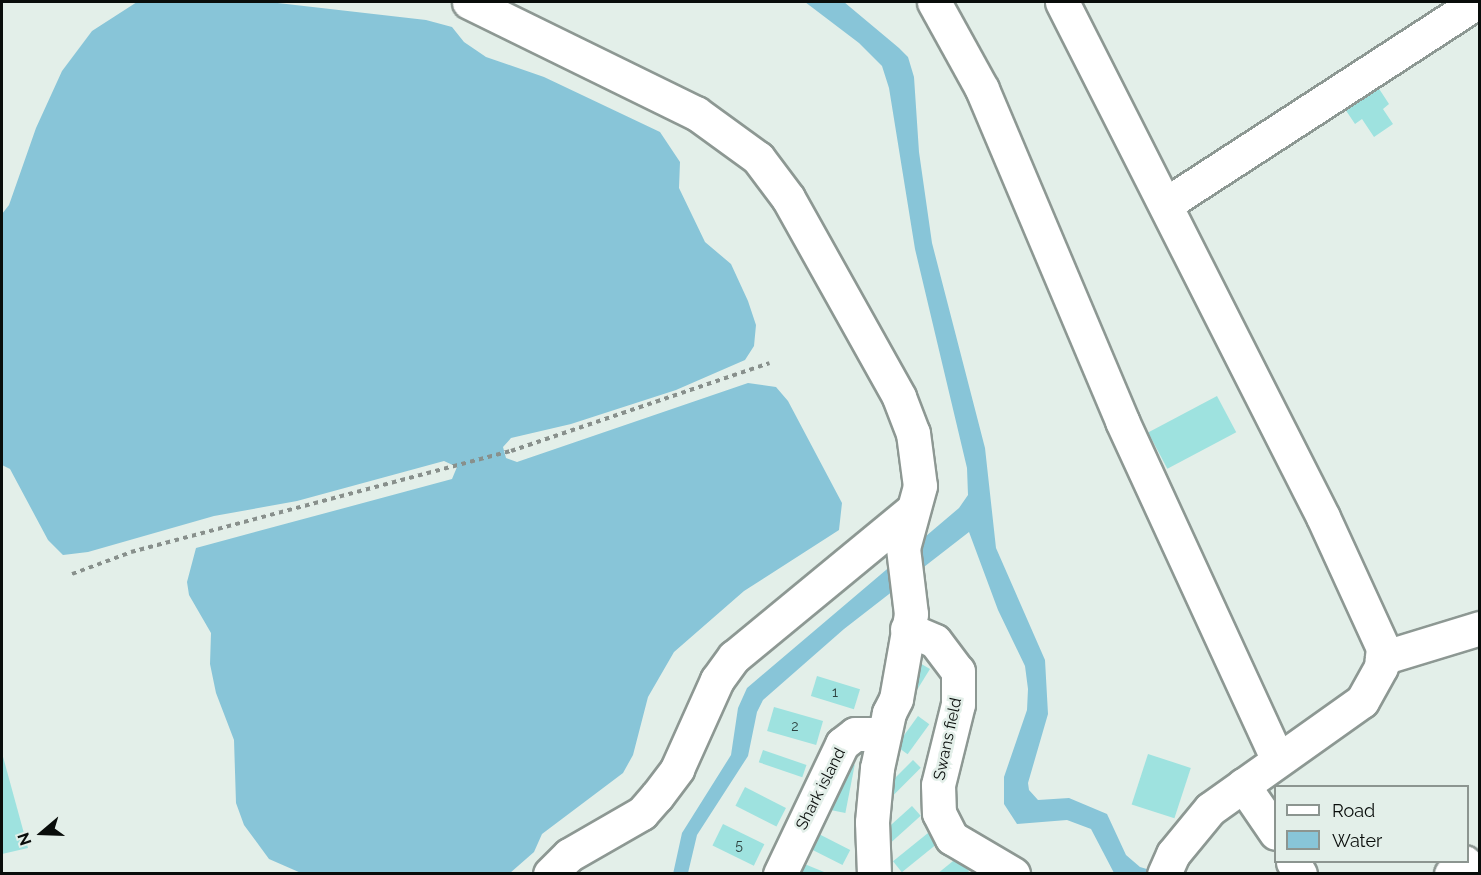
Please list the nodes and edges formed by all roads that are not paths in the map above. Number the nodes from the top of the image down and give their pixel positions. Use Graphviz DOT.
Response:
graph roads {
  1 [pos="469,2"];
  2 [pos="934,2"];
  3 [pos="1062,2"];
  4 [pos="1477,2"];
  5 [pos="1166,204"];
  6 [pos="910,512"];
  7 [pos="1479,628"];
  8 [pos="908,629"];
  9 [pos="1382,658"];
  10 [pos="884,734"];
  11 [pos="1278,760"];
  12 [pos="1243,785"];
  13 [pos="1274,831"];
  14 [pos="1464,863"];
  15 [pos="1165,871"];
  16 [pos="550,873"];
  17 [pos="780,873"];
  18 [pos="874,873"];
  19 [pos="1013,873"];
  20 [pos="1451,873"];
  1 -- 6 [label="street"];
  2 -- 11 [label="street"];
  3 -- 5 [label="street"];
  4 -- 5 [label="street"];
  5 -- 9 [label="street"];
  6 -- 8 [label="street"];
  6 -- 16 [label="street"];
  7 -- 9 [label="street"];
  8 -- 10 [label="street"];
  8 -- 19 [label="street, Swans field"];
  9 -- 11 [label="street"];
  10 -- 17 [label="street, Shark island"];
  10 -- 18 [label="street"];
  11 -- 12 [label="street"];
  12 -- 13 [label="street"];
  12 -- 15 [label="street"];
  14 -- 20 [label="street"];
}
